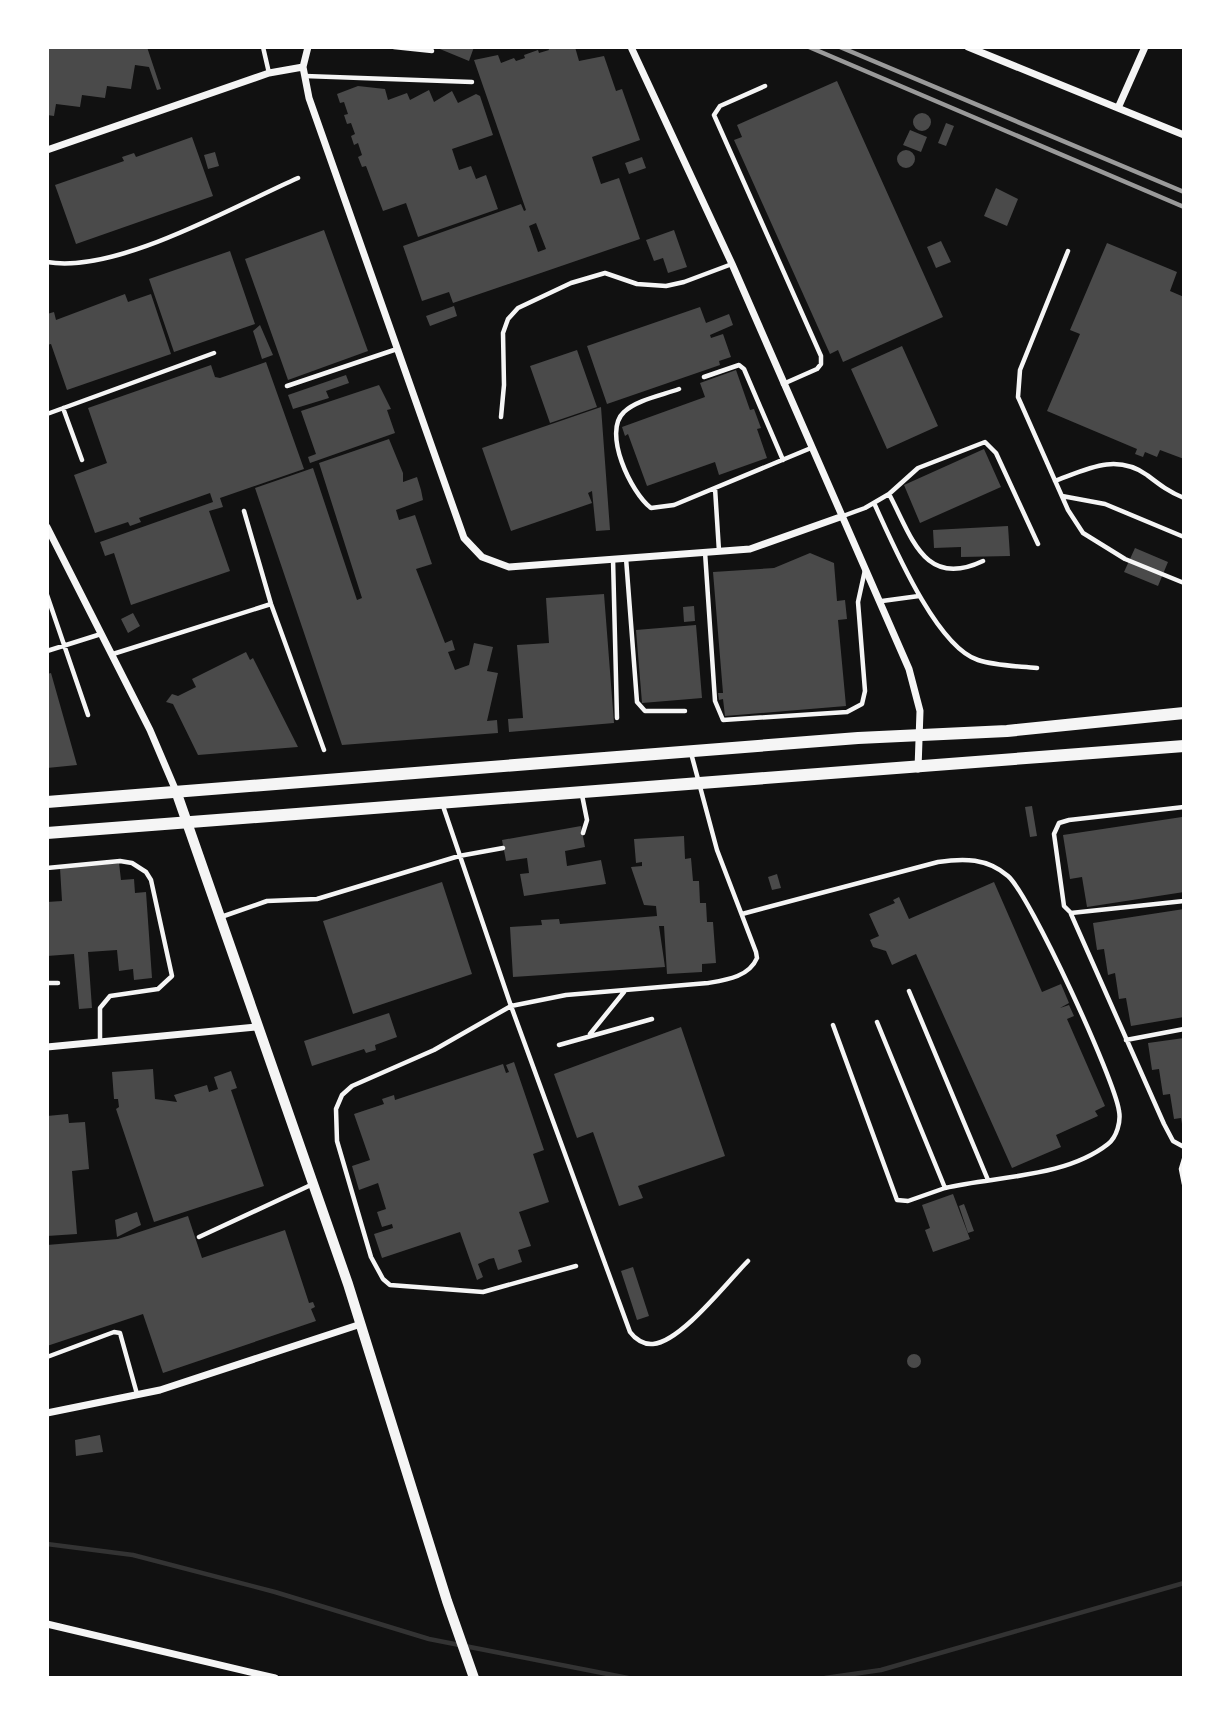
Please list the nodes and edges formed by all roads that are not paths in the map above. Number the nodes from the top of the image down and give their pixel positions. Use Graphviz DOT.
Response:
graph roads {
  1 [pos="263,47"];
  2 [pos="308,47"];
  3 [pos="394,47"];
  4 [pos="631,47"];
  5 [pos="968,47"];
  6 [pos="1144,47"];
  7 [pos="432,51"];
  8 [pos="303,71"];
  9 [pos="270,73"];
  10 [pos="472,82"];
  11 [pos="765,86"];
  12 [pos="1118,108"];
  13 [pos="1184,135"];
  14 [pos="47,150"];
  15 [pos="299,177"];
  16 [pos="1068,251"];
  17 [pos="47,262"];
  18 [pos="732,264"];
  19 [pos="397,349"];
  20 [pos="214,353"];
  21 [pos="704,377"];
  22 [pos="783,384"];
  23 [pos="287,386"];
  24 [pos="679,389"];
  25 [pos="63,408"];
  26 [pos="47,414"];
  27 [pos="500,417"];
  28 [pos="811,448"];
  29 [pos="82,460"];
  30 [pos="783,460"];
  31 [pos="1055,481"];
  32 [pos="715,488"];
  33 [pos="889,494"];
  34 [pos="1062,496"];
  35 [pos="1184,498"];
  36 [pos="874,503"];
  37 [pos="244,511"];
  38 [pos="843,516"];
  39 [pos="47,527"];
  40 [pos="1184,537"];
  41 [pos="1038,544"];
  42 [pos="719,551"];
  43 [pos="705,552"];
  44 [pos="626,558"];
  45 [pos="612,559"];
  46 [pos="983,561"];
  47 [pos="865,565"];
  48 [pos="1184,583"];
  49 [pos="47,595"];
  50 [pos="919,596"];
  51 [pos="882,601"];
  52 [pos="271,604"];
  53 [pos="102,633"];
  54 [pos="64,646"];
  55 [pos="47,651"];
  56 [pos="113,654"];
  57 [pos="1037,668"];
  58 [pos="685,711"];
  59 [pos="1184,713"];
  60 [pos="88,715"];
  61 [pos="617,718"];
  62 [pos="921,736"];
  63 [pos="1184,746"];
  64 [pos="324,750"];
  65 [pos="691,753"];
  66 [pos="918,769"];
  67 [pos="698,783"];
  68 [pos="176,791"];
  69 [pos="581,791"];
  70 [pos="47,802"];
  71 [pos="441,802"];
  72 [pos="1184,807"];
  73 [pos="186,823"];
  74 [pos="583,833"];
  75 [pos="47,834"];
  76 [pos="503,848"];
  77 [pos="459,856"];
  78 [pos="47,868"];
  79 [pos="1184,901"];
  80 [pos="1071,913"];
  81 [pos="742,914"];
  82 [pos="219,918"];
  83 [pos="47,983"];
  84 [pos="58,983"];
  85 [pos="625,991"];
  86 [pos="909,991"];
  87 [pos="511,1006"];
  88 [pos="652,1019"];
  89 [pos="877,1022"];
  90 [pos="833,1025"];
  91 [pos="257,1027"];
  92 [pos="1184,1029"];
  93 [pos="589,1035"];
  94 [pos="1126,1040"];
  95 [pos="100,1042"];
  96 [pos="559,1045"];
  97 [pos="47,1047"];
  98 [pos="1184,1147"];
  99 [pos="1184,1159"];
  100 [pos="988,1180"];
  101 [pos="314,1184"];
  102 [pos="1184,1184"];
  103 [pos="945,1188"];
  104 [pos="199,1237"];
  105 [pos="748,1261"];
  106 [pos="576,1266"];
  107 [pos="361,1324"];
  108 [pos="47,1357"];
  109 [pos="137,1395"];
  110 [pos="47,1413"];
  111 [pos="47,1625"];
  112 [pos="275,1678"];
  113 [pos="474,1678"];
  1 -- 9 [label="lane"];
  2 -- 8 [label="street"];
  3 -- 7 [label="lane"];
  4 -- 18 [label="street"];
  5 -- 12 [label="street"];
  6 -- 12 [label="street"];
  8 -- 9 [label="street"];
  8 -- 10 [label="lane"];
  8 -- 19 [label="street"];
  9 -- 14 [label="street"];
  11 -- 22 [label="lane"];
  12 -- 13 [label="street"];
  15 -- 17 [label="lane"];
  16 -- 31 [label="lane"];
  18 -- 22 [label="street"];
  18 -- 27 [label="lane"];
  19 -- 23 [label="lane"];
  19 -- 45 [label="street"];
  20 -- 25 [label="lane"];
  21 -- 30 [label="lane"];
  22 -- 28 [label="street"];
  24 -- 32 [label="lane"];
  25 -- 26 [label="lane"];
  25 -- 29 [label="lane"];
  28 -- 30 [label="lane"];
  28 -- 38 [label="street"];
  30 -- 32 [label="lane"];
  31 -- 34 [label="lane"];
  31 -- 35 [label="lane"];
  32 -- 42 [label="lane"];
  33 -- 36 [label="lane"];
  33 -- 41 [label="lane"];
  33 -- 46 [label="lane"];
  34 -- 40 [label="lane"];
  34 -- 48 [label="lane"];
  36 -- 38 [label="lane"];
  36 -- 50 [label="lane"];
  37 -- 52 [label="lane"];
  38 -- 42 [label="street"];
  38 -- 47 [label="street"];
  39 -- 53 [label="street"];
  42 -- 43 [label="street"];
  43 -- 44 [label="street"];
  43 -- 47 [label="lane"];
  44 -- 45 [label="street"];
  44 -- 58 [label="lane"];
  45 -- 61 [label="lane"];
  47 -- 51 [label="street"];
  49 -- 54 [label="lane"];
  50 -- 51 [label="lane"];
  50 -- 57 [label="lane"];
  51 -- 62 [label="street"];
  52 -- 56 [label="lane"];
  52 -- 64 [label="lane"];
  53 -- 54 [label="lane"];
  53 -- 56 [label="street"];
  54 -- 55 [label="lane"];
  54 -- 60 [label="lane"];
  56 -- 68 [label="street"];
  59 -- 62 [label="main road"];
  62 -- 65 [label="main road"];
  62 -- 66 [label="street"];
  63 -- 66 [label="main road"];
  65 -- 67 [label="lane"];
  65 -- 68 [label="main road"];
  66 -- 67 [label="main road"];
  67 -- 69 [label="main road"];
  67 -- 81 [label="lane"];
  68 -- 70 [label="main road"];
  68 -- 73 [label="street"];
  69 -- 71 [label="main road"];
  69 -- 74 [label="lane"];
  71 -- 73 [label="main road"];
  71 -- 77 [label="lane"];
  72 -- 80 [label="lane"];
  73 -- 75 [label="main road"];
  73 -- 82 [label="street"];
  76 -- 77 [label="lane"];
  77 -- 82 [label="lane"];
  77 -- 87 [label="lane"];
  78 -- 95 [label="lane"];
  79 -- 80 [label="lane"];
  80 -- 94 [label="lane"];
  81 -- 85 [label="lane"];
  81 -- 100 [label="lane"];
  82 -- 91 [label="street"];
  83 -- 84 [label="lane"];
  85 -- 87 [label="lane"];
  85 -- 93 [label="lane"];
  86 -- 100 [label="lane"];
  87 -- 105 [label="lane"];
  87 -- 106 [label="lane"];
  88 -- 93 [label="lane"];
  89 -- 103 [label="lane"];
  90 -- 103 [label="lane"];
  91 -- 95 [label="street"];
  91 -- 101 [label="street"];
  92 -- 94 [label="lane"];
  93 -- 96 [label="lane"];
  94 -- 98 [label="lane"];
  95 -- 97 [label="street"];
  99 -- 102 [label="lane"];
  100 -- 103 [label="lane"];
  101 -- 104 [label="lane"];
  101 -- 107 [label="street"];
  107 -- 109 [label="street"];
  107 -- 113 [label="street"];
  108 -- 109 [label="lane"];
  109 -- 110 [label="street"];
  111 -- 112 [label="street"];
}
